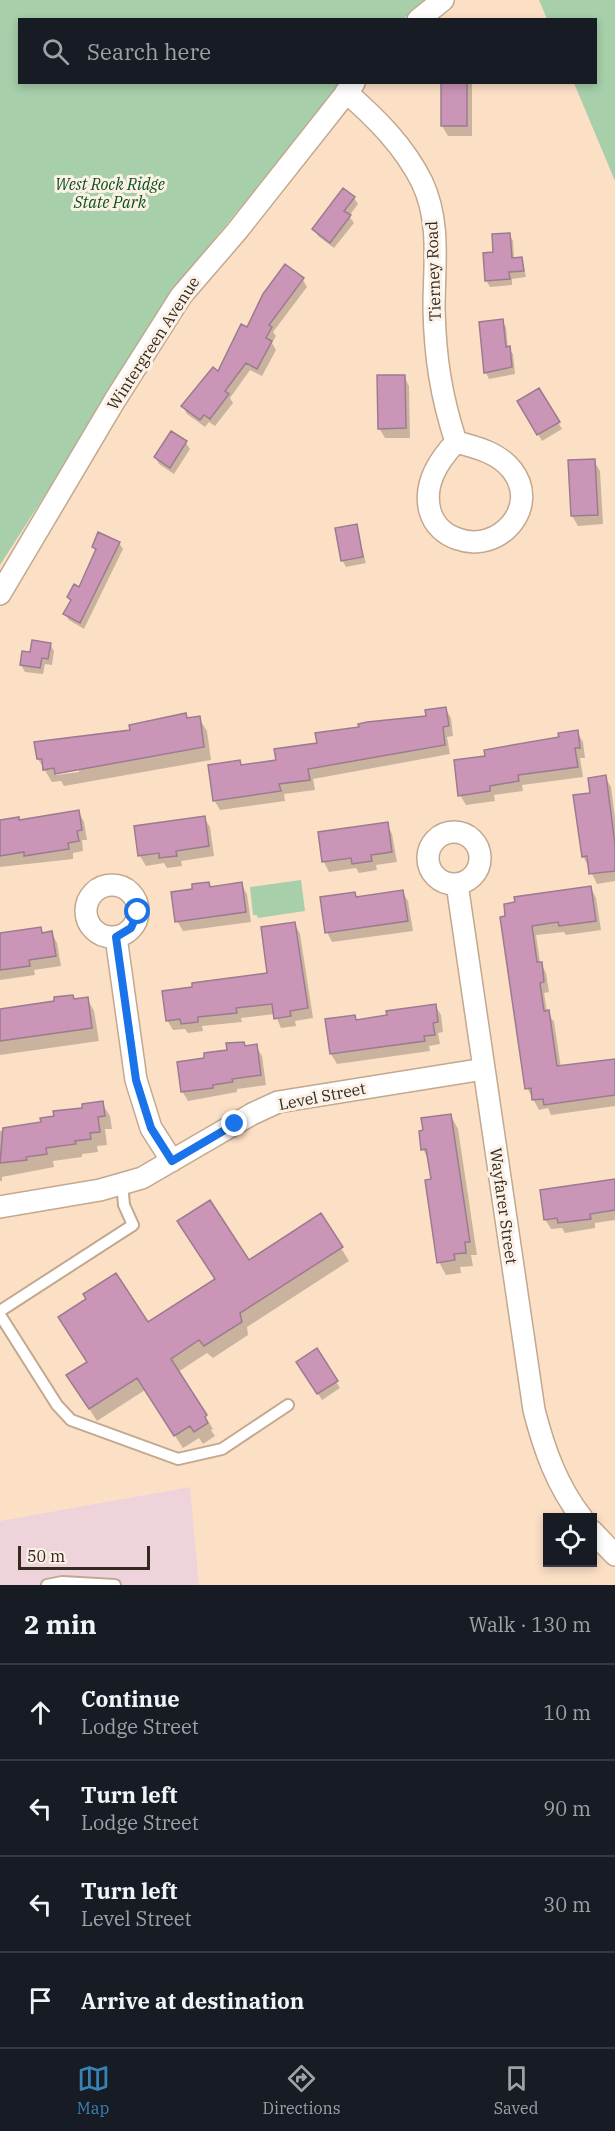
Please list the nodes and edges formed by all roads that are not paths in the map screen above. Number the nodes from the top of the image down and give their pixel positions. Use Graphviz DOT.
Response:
graph roads {
  1 [pos="443,0"];
  2 [pos="420,18"];
  3 [pos="350,87"];
  4 [pos="456,442"];
  5 [pos="0,594"];
  6 [pos="458,884"];
  7 [pos="116,937"];
  8 [pos="484,1069"];
  9 [pos="172,1161"];
  10 [pos="122,1183"];
  11 [pos="0,1207"];
  12 [pos="0,1313"];
  13 [pos="288,1405"];
  14 [pos="579,1513"];
  15 [pos="597,1536"];
  16 [pos="615,1555"];
  17 [pos="62,1583"];
  18 [pos="47,1585"];
  19 [pos="116,1585"];
  1 -- 2 [label="street"];
  3 -- 4 [label="street, Tierney Road"];
  3 -- 5 [label="street, Wintergreen Avenue"];
  4 -- 4 [label="street"];
  6 -- 8 [label="street, Wayfarer Street"];
  7 -- 9 [label="street"];
  8 -- 9 [label="street, Level Street"];
  8 -- 14 [label="street, Wayfarer Street"];
  9 -- 10 [label="street, Level Street"];
  10 -- 11 [label="street, Level Street"];
  10 -- 12 [label="lane"];
  12 -- 13 [label="lane"];
  15 -- 16 [label="street"];
  17 -- 18 [label="lane"];
  17 -- 19 [label="lane"];
}
